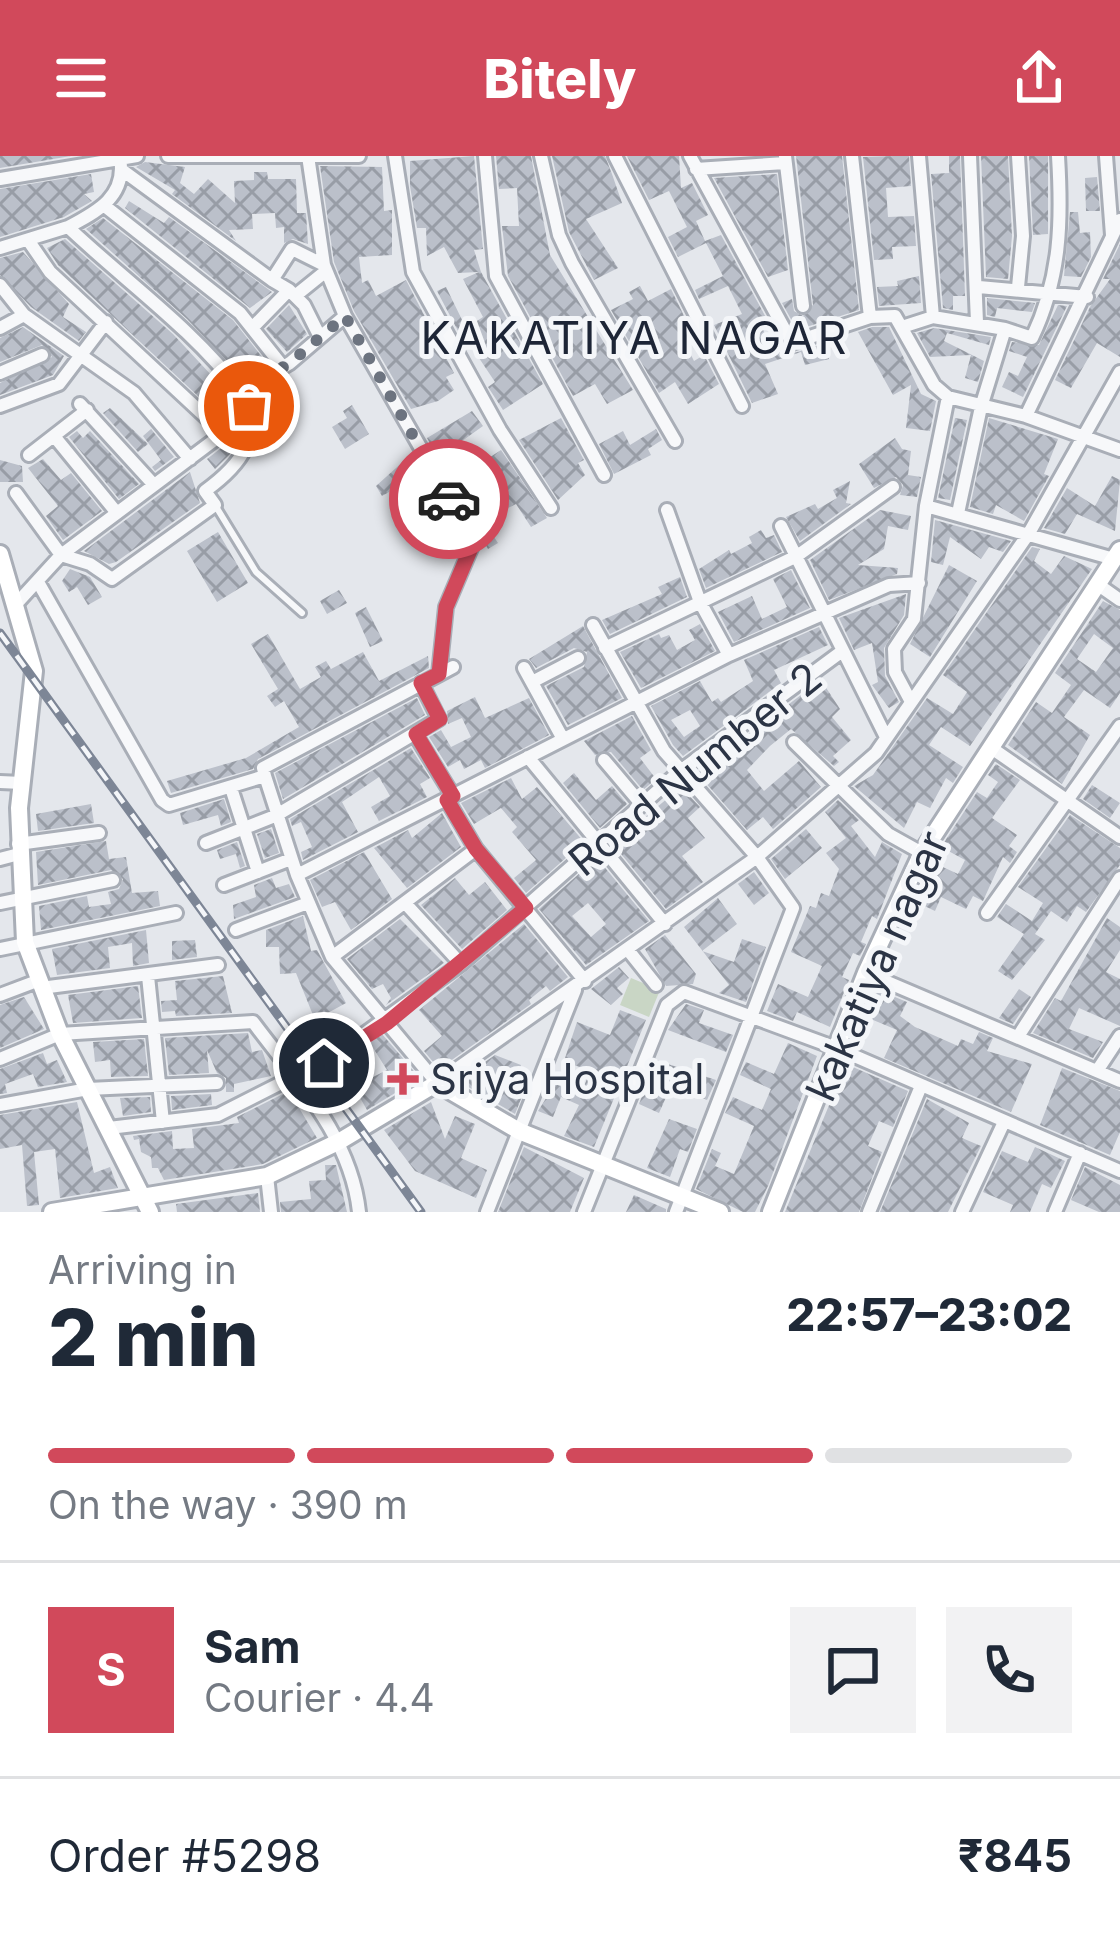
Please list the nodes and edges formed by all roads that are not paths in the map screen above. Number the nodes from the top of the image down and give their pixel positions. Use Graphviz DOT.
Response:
graph roads {
  1 [pos="137,156"];
  2 [pos="168,156"];
  3 [pos="359,156"];
  4 [pos="395,156"];
  5 [pos="485,156"];
  6 [pos="541,156"];
  7 [pos="615,156"];
  8 [pos="852,156"];
  9 [pos="919,156"];
  10 [pos="970,156"];
  11 [pos="1018,156"];
  12 [pos="1058,156"];
  13 [pos="1106,156"];
  14 [pos="216,157"];
  15 [pos="308,158"];
  16 [pos="785,159"];
  17 [pos="79,160"];
  18 [pos="693,162"];
  19 [pos="121,164"];
  20 [pos="0,178"];
  21 [pos="106,207"];
  22 [pos="1120,220"];
  23 [pos="68,227"];
  24 [pos="1112,237"];
  25 [pos="28,240"];
  26 [pos="0,248"];
  27 [pos="325,268"];
  28 [pos="272,280"];
  29 [pos="0,285"];
  30 [pos="979,287"];
  31 [pos="1018,287"];
  32 [pos="1051,291"];
  33 [pos="292,293"];
  34 [pos="1087,297"];
  35 [pos="803,306"];
  36 [pos="23,315"];
  37 [pos="345,316"];
  38 [pos="870,317"];
  39 [pos="933,317"];
  40 [pos="106,322"];
  41 [pos="977,322"];
  42 [pos="254,326"];
  43 [pos="902,327"];
  44 [pos="0,328"];
  45 [pos="1006,329"];
  46 [pos="320,338"];
  47 [pos="43,355"];
  48 [pos="82,358"];
  49 [pos="283,367"];
  50 [pos="1120,372"];
  51 [pos="0,373"];
  52 [pos="241,392"];
  53 [pos="948,397"];
  54 [pos="0,406"];
  55 [pos="742,406"];
  56 [pos="981,407"];
  57 [pos="249,414"];
  58 [pos="1026,416"];
  59 [pos="223,433"];
  60 [pos="54,436"];
  61 [pos="1083,440"];
  62 [pos="675,441"];
  63 [pos="1120,450"];
  64 [pos="29,455"];
  65 [pos="190,459"];
  66 [pos="604,475"];
  67 [pos="154,485"];
  68 [pos="893,487"];
  69 [pos="16,493"];
  70 [pos="215,506"];
  71 [pos="926,506"];
  72 [pos="551,508"];
  73 [pos="667,510"];
  74 [pos="117,513"];
  75 [pos="958,513"];
  76 [pos="781,526"];
  77 [pos="1029,533"];
  78 [pos="0,554"];
  79 [pos="62,555"];
  80 [pos="1117,555"];
  81 [pos="797,556"];
  82 [pos="38,582"];
  83 [pos="919,583"];
  84 [pos="1100,586"];
  85 [pos="1120,600"];
  86 [pos="18,602"];
  87 [pos="700,602"];
  88 [pos="302,613"];
  89 [pos="822,617"];
  90 [pos="593,625"];
  91 [pos="605,648"];
  92 [pos="841,652"];
  93 [pos="729,655"];
  94 [pos="578,658"];
  95 [pos="453,667"];
  96 [pos="439,674"];
  97 [pos="421,683"];
  98 [pos="910,700"];
  99 [pos="633,702"];
  100 [pos="1120,726"];
  101 [pos="416,734"];
  102 [pos="886,737"];
  103 [pos="563,739"];
  104 [pos="794,742"];
  105 [pos="990,747"];
  106 [pos="528,757"];
  107 [pos="604,760"];
  108 [pos="679,772"];
  109 [pos="265,776"];
  110 [pos="0,782"];
  111 [pos="22,783"];
  112 [pos="838,784"];
  113 [pos="232,788"];
  114 [pos="450,798"];
  115 [pos="1066,800"];
  116 [pos="642,805"];
  117 [pos="19,808"];
  118 [pos="0,814"];
  119 [pos="275,815"];
  120 [pos="243,829"];
  121 [pos="99,833"];
  122 [pos="1120,837"];
  123 [pos="206,843"];
  124 [pos="598,844"];
  125 [pos="476,849"];
  126 [pos="12,852"];
  127 [pos="922,853"];
  128 [pos="757,857"];
  129 [pos="291,859"];
  130 [pos="258,872"];
  131 [pos="297,875"];
  132 [pos="1120,878"];
  133 [pos="113,880"];
  134 [pos="224,885"];
  135 [pos="21,897"];
  136 [pos="405,902"];
  137 [pos="0,903"];
  138 [pos="308,903"];
  139 [pos="526,908"];
  140 [pos="987,913"];
  141 [pos="176,914"];
  142 [pos="665,924"];
  143 [pos="236,930"];
  144 [pos="26,942"];
  145 [pos="0,949"];
  146 [pos="628,950"];
  147 [pos="332,957"];
  148 [pos="461,964"];
  149 [pos="218,965"];
  150 [pos="866,973"];
  151 [pos="148,976"];
  152 [pos="39,984"];
  153 [pos="581,984"];
  154 [pos="656,985"];
  155 [pos="0,994"];
  156 [pos="753,1017"];
  157 [pos="387,1023"];
  158 [pos="153,1030"];
  159 [pos="60,1034"];
  160 [pos="1018,1035"];
  161 [pos="1120,1036"];
  162 [pos="836,1048"];
  163 [pos="0,1059"];
  164 [pos="324,1063"];
  165 [pos="1097,1071"];
  166 [pos="293,1077"];
  167 [pos="1120,1081"];
  168 [pos="217,1083"];
  169 [pos="437,1083"];
  170 [pos="159,1086"];
  171 [pos="920,1086"];
  172 [pos="88,1089"];
  173 [pos="0,1105"];
  174 [pos="163,1122"];
  175 [pos="1004,1122"];
  176 [pos="109,1128"];
  177 [pos="519,1131"];
  178 [pos="340,1141"];
  179 [pos="1080,1153"];
  180 [pos="605,1164"];
  181 [pos="1120,1171"];
  182 [pos="267,1176"];
  183 [pos="147,1204"];
  184 [pos="679,1204"];
  185 [pos="52,1212"];
  186 [pos="271,1212"];
  187 [pos="359,1212"];
  188 [pos="487,1212"];
  189 [pos="584,1212"];
  190 [pos="720,1212"];
  191 [pos="770,1212"];
  192 [pos="869,1212"];
  193 [pos="962,1212"];
  194 [pos="1055,1212"];
  1 -- 19 [label="street"];
  2 -- 14 [label="street"];
  3 -- 15 [label="street"];
  4 -- 72 [label="street"];
  5 -- 66 [label="street"];
  6 -- 62 [label="street"];
  7 -- 55 [label="street"];
  8 -- 38 [label="street"];
  9 -- 39 [label="street"];
  10 -- 30 [label="street"];
  11 -- 31 [label="street"];
  12 -- 32 [label="street"];
  13 -- 24 [label="street"];
  14 -- 15 [label="street"];
  15 -- 27 [label="street"];
  16 -- 18 [label="street"];
  16 -- 35 [label="street"];
  17 -- 19 [label="street"];
  17 -- 20 [label="street"];
  18 -- 38 [label="street"];
  19 -- 21 [label="street"];
  19 -- 28 [label="street"];
  21 -- 23 [label="street"];
  21 -- 42 [label="street"];
  22 -- 24 [label="street"];
  23 -- 25 [label="street"];
  23 -- 52 [label="street"];
  24 -- 34 [label="street"];
  25 -- 26 [label="street"];
  25 -- 40 [label="street"];
  27 -- 28 [label="street"];
  27 -- 33 [label="street"];
  27 -- 37 [label="street"];
  28 -- 33 [label="street"];
  29 -- 36 [label="street"];
  30 -- 31 [label="street"];
  30 -- 41 [label="street"];
  31 -- 32 [label="street"];
  32 -- 34 [label="street"];
  32 -- 45 [label="street"];
  33 -- 42 [label="street"];
  33 -- 46 [label="street"];
  34 -- 58 [label="street"];
  36 -- 44 [label="street"];
  36 -- 48 [label="street"];
  37 -- 46 [label="street"];
  37 -- 96 [label="street"];
  38 -- 43 [label="street"];
  39 -- 41 [label="street"];
  39 -- 43 [label="street"];
  40 -- 48 [label="street"];
  40 -- 59 [label="street"];
  41 -- 45 [label="street"];
  42 -- 49 [label="street"];
  43 -- 53 [label="street"];
  45 -- 56 [label="street"];
  46 -- 49 [label="street"];
  47 -- 51 [label="street"];
  48 -- 54 [label="street"];
  48 -- 65 [label="street"];
  49 -- 52 [label="street"];
  50 -- 61 [label="street"];
  52 -- 57 [label="street"];
  53 -- 56 [label="street"];
  53 -- 71 [label="street"];
  56 -- 58 [label="street"];
  56 -- 75 [label="street"];
  57 -- 59 [label="street"];
  57 -- 70 [label="street"];
  58 -- 61 [label="street"];
  59 -- 65 [label="street"];
  60 -- 64 [label="street"];
  60 -- 67 [label="street"];
  60 -- 74 [label="street"];
  61 -- 63 [label="street"];
  61 -- 77 [label="street"];
  65 -- 67 [label="street"];
  67 -- 74 [label="street"];
  68 -- 81 [label="street"];
  69 -- 79 [label="street"];
  70 -- 79 [label="street"];
  70 -- 88 [label="lane"];
  71 -- 75 [label="street"];
  71 -- 83 [label="street"];
  73 -- 87 [label="street"];
  74 -- 79 [label="street"];
  75 -- 77 [label="street"];
  76 -- 81 [label="street"];
  77 -- 80 [label="street"];
  77 -- 98 [label="street"];
  78 -- 86 [label="street"];
  79 -- 82 [label="street"];
  80 -- 84 [label="street, kakatiya nagar"];
  81 -- 87 [label="street"];
  81 -- 89 [label="street"];
  82 -- 86 [label="street"];
  82 -- 113 [label="street"];
  83 -- 89 [label="street"];
  83 -- 98 [label="street"];
  84 -- 85 [label="street"];
  84 -- 105 [label="street, kakatiya nagar"];
  86 -- 111 [label="street"];
  87 -- 91 [label="street"];
  87 -- 93 [label="street"];
  89 -- 92 [label="street"];
  89 -- 93 [label="street"];
  90 -- 91 [label="street"];
  91 -- 99 [label="street"];
  92 -- 102 [label="street"];
  92 -- 108 [label="street, Road Number 2"];
  93 -- 99 [label="street"];
  94 -- 103 [label="street"];
  95 -- 96 [label="street"];
  96 -- 97 [label="street"];
  97 -- 101 [label="street"];
  97 -- 109 [label="street"];
  98 -- 102 [label="street"];
  99 -- 103 [label="street"];
  99 -- 108 [label="street"];
  100 -- 115 [label="street"];
  101 -- 114 [label="street"];
  101 -- 119 [label="street"];
  102 -- 112 [label="street"];
  103 -- 106 [label="street"];
  104 -- 112 [label="street"];
  105 -- 115 [label="street"];
  105 -- 127 [label="street, kakatiya nagar"];
  106 -- 114 [label="street"];
  106 -- 124 [label="street"];
  107 -- 116 [label="street"];
  108 -- 116 [label="street, Road Number 2"];
  108 -- 128 [label="street"];
  109 -- 113 [label="street"];
  109 -- 119 [label="street"];
  110 -- 111 [label="street"];
  111 -- 117 [label="street"];
  112 -- 127 [label="street"];
  112 -- 128 [label="street"];
  113 -- 120 [label="street"];
  114 -- 125 [label="street"];
  114 -- 131 [label="street"];
  115 -- 122 [label="street"];
  115 -- 140 [label="street"];
  116 -- 124 [label="street, Road Number 2"];
  117 -- 118 [label="street"];
  117 -- 126 [label="street"];
  119 -- 120 [label="street"];
  119 -- 129 [label="street"];
  120 -- 123 [label="street"];
  120 -- 130 [label="street"];
  121 -- 126 [label="street"];
  124 -- 139 [label="street, Road Number 2"];
  124 -- 142 [label="street"];
  125 -- 136 [label="street"];
  125 -- 139 [label="street"];
  126 -- 135 [label="street"];
  127 -- 150 [label="street, kakatiya nagar"];
  128 -- 142 [label="street"];
  128 -- 156 [label="street"];
  129 -- 130 [label="street"];
  129 -- 131 [label="street"];
  130 -- 134 [label="street"];
  131 -- 138 [label="street"];
  132 -- 160 [label="street"];
  133 -- 135 [label="street"];
  135 -- 137 [label="street"];
  135 -- 144 [label="street"];
  136 -- 147 [label="street"];
  136 -- 148 [label="street"];
  138 -- 143 [label="street"];
  138 -- 147 [label="street"];
  139 -- 148 [label="street, Road Number 2"];
  139 -- 153 [label="street"];
  141 -- 144 [label="street"];
  142 -- 146 [label="street"];
  144 -- 145 [label="street"];
  144 -- 152 [label="street"];
  146 -- 153 [label="street"];
  146 -- 154 [label="street"];
  147 -- 157 [label="street"];
  148 -- 157 [label="street, Road Number 2"];
  149 -- 151 [label="street"];
  150 -- 160 [label="street"];
  150 -- 162 [label="street, kakatiya nagar"];
  151 -- 152 [label="street"];
  151 -- 158 [label="street"];
  152 -- 155 [label="street"];
  152 -- 159 [label="street"];
  153 -- 169 [label="street"];
  153 -- 177 [label="street"];
  156 -- 162 [label="street"];
  156 -- 180 [label="street"];
  156 -- 184 [label="street"];
  157 -- 164 [label="street, Road Number 2"];
  157 -- 169 [label="street"];
  158 -- 159 [label="street"];
  158 -- 166 [label="street"];
  158 -- 170 [label="street"];
  159 -- 163 [label="street"];
  159 -- 172 [label="street"];
  160 -- 165 [label="street"];
  161 -- 165 [label="street"];
  162 -- 171 [label="street"];
  162 -- 191 [label="street, kakatiya nagar"];
  165 -- 167 [label="street"];
  166 -- 174 [label="street"];
  166 -- 178 [label="street"];
  168 -- 170 [label="street"];
  169 -- 177 [label="street"];
  169 -- 178 [label="street"];
  170 -- 172 [label="street"];
  170 -- 174 [label="street"];
  171 -- 175 [label="street"];
  171 -- 192 [label="street"];
  172 -- 173 [label="street"];
  172 -- 176 [label="street"];
  174 -- 176 [label="street"];
  175 -- 179 [label="street"];
  175 -- 193 [label="street"];
  176 -- 183 [label="street"];
  177 -- 180 [label="street"];
  177 -- 188 [label="street"];
  178 -- 182 [label="street"];
  178 -- 187 [label="street"];
  179 -- 181 [label="street"];
  179 -- 194 [label="street"];
  180 -- 184 [label="street"];
  180 -- 189 [label="street"];
  182 -- 183 [label="street"];
  182 -- 186 [label="street"];
  183 -- 185 [label="street"];
  184 -- 190 [label="street"];
}
